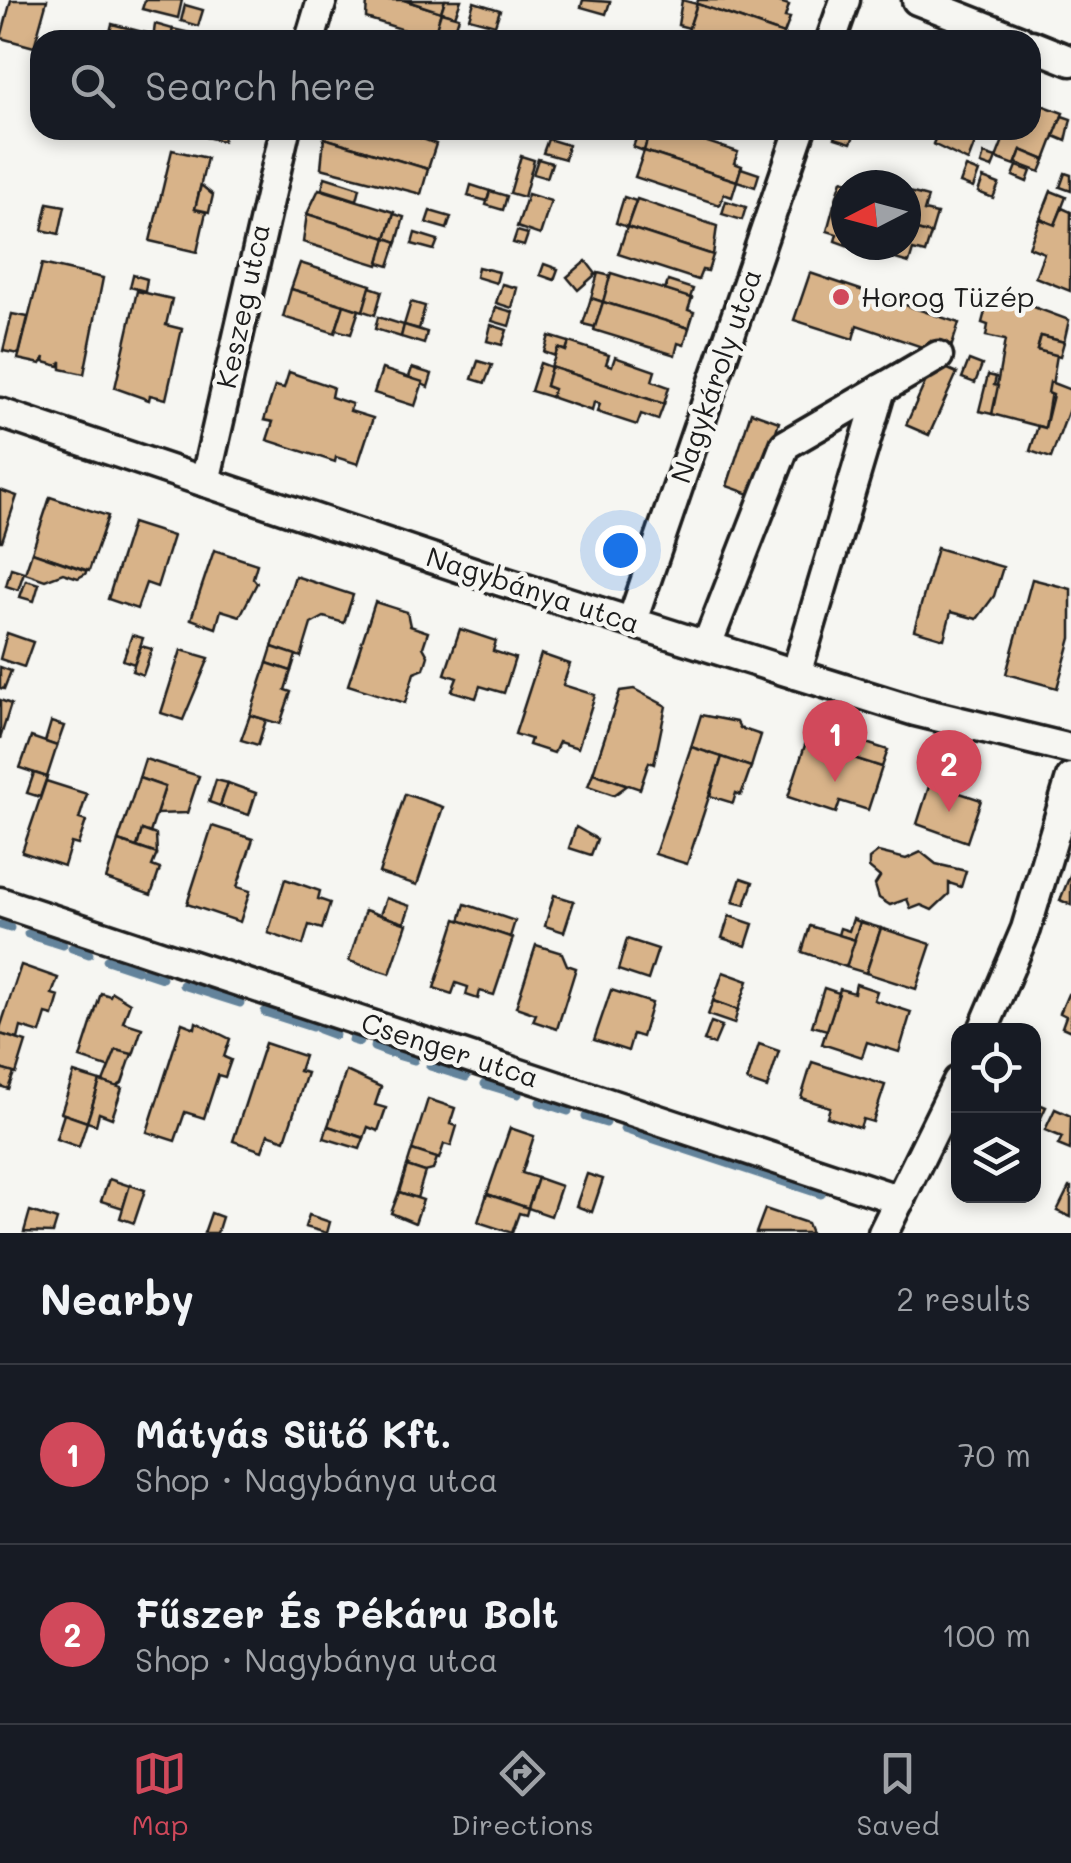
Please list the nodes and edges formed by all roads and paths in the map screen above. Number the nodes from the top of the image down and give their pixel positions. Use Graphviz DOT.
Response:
graph roads {
  1 [pos="322,0"];
  2 [pos="845,0"];
  3 [pos="917,0"];
  4 [pos="313,30"];
  5 [pos="834,30"];
  6 [pos="993,30"];
  7 [pos="1041,49"];
  8 [pos="1071,61"];
  9 [pos="282,140"];
  10 [pos="797,140"];
  11 [pos="938,356"];
  12 [pos="881,389"];
  13 [pos="0,414"];
  14 [pos="808,432"];
  15 [pos="863,447"];
  16 [pos="205,482"];
  17 [pos="632,621"];
  18 [pos="708,645"];
  19 [pos="796,674"];
  20 [pos="1071,749"];
  21 [pos="1071,778"];
  22 [pos="0,902"];
  23 [pos="987,1023"];
  24 [pos="951,1095"];
  25 [pos="900,1200"];
  26 [pos="883,1233"];
  1 -- 4 [label="street"];
  2 -- 5 [label="street"];
  3 -- 6 [label="street"];
  7 -- 8 [label="street"];
  9 -- 16 [label="street, Keszeg utca"];
  10 -- 17 [label="street, Nagykároly utca"];
  11 -- 12 [label="street"];
  12 -- 14 [label="street"];
  12 -- 15 [label="street"];
  13 -- 16 [label="street, Nagybánya utca"];
  14 -- 15 [label="street"];
  14 -- 18 [label="street"];
  15 -- 19 [label="street"];
  16 -- 17 [label="street, Nagybánya utca"];
  17 -- 18 [label="street, Nagybánya utca"];
  18 -- 19 [label="street, Nagybánya utca"];
  19 -- 20 [label="street, Nagybánya utca"];
  21 -- 23 [label="street"];
  22 -- 25 [label="street, Csenger utca"];
  24 -- 25 [label="street"];
  25 -- 26 [label="street"];
}
